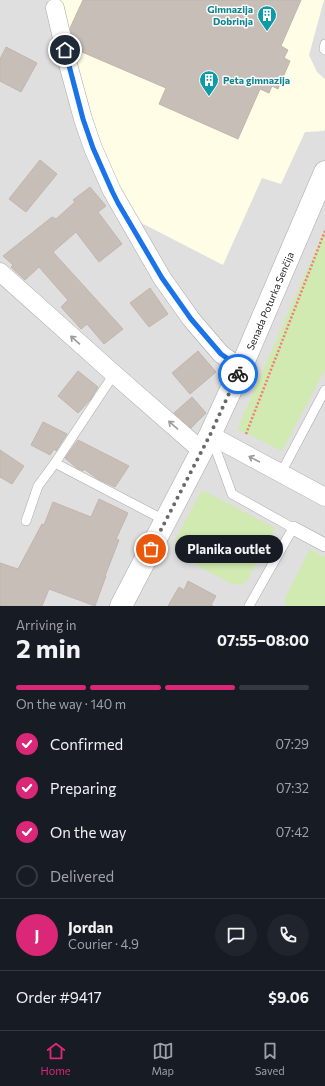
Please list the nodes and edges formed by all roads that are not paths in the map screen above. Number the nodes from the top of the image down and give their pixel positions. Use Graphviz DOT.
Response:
graph roads {
  1 [pos="55,8"];
  2 [pos="325,44"];
  3 [pos="325,50"];
  4 [pos="325,172"];
  5 [pos="0,272"];
  6 [pos="241,368"];
  7 [pos="114,374"];
  8 [pos="325,391"];
  9 [pos="206,443"];
  10 [pos="55,463"];
  11 [pos="281,473"];
  12 [pos="325,497"];
  13 [pos="26,520"];
  14 [pos="166,521"];
  15 [pos="293,528"];
  16 [pos="325,545"];
  17 [pos="253,605"];
  18 [pos="121,606"];
  1 -- 6 [label="street"];
  2 -- 3 [label="lane"];
  4 -- 6 [label="street, Senada Poturka Senčija"];
  7 -- 5 [label="street, one-way"];
  6 -- 9 [label="street, Senada Poturka Senčija"];
  9 -- 7 [label="street, one-way"];
  7 -- 10 [label="lane"];
  8 -- 11 [label="lane"];
  11 -- 9 [label="street, one-way"];
  9 -- 14 [label="street, Senada Poturka Senčija"];
  9 -- 15 [label="lane"];
  10 -- 13 [label="lane"];
  10 -- 14 [label="lane"];
  11 -- 12 [label="street"];
  14 -- 18 [label="street, Senada Poturka Senčija"];
  15 -- 16 [label="street"];
  15 -- 17 [label="lane"];
}
